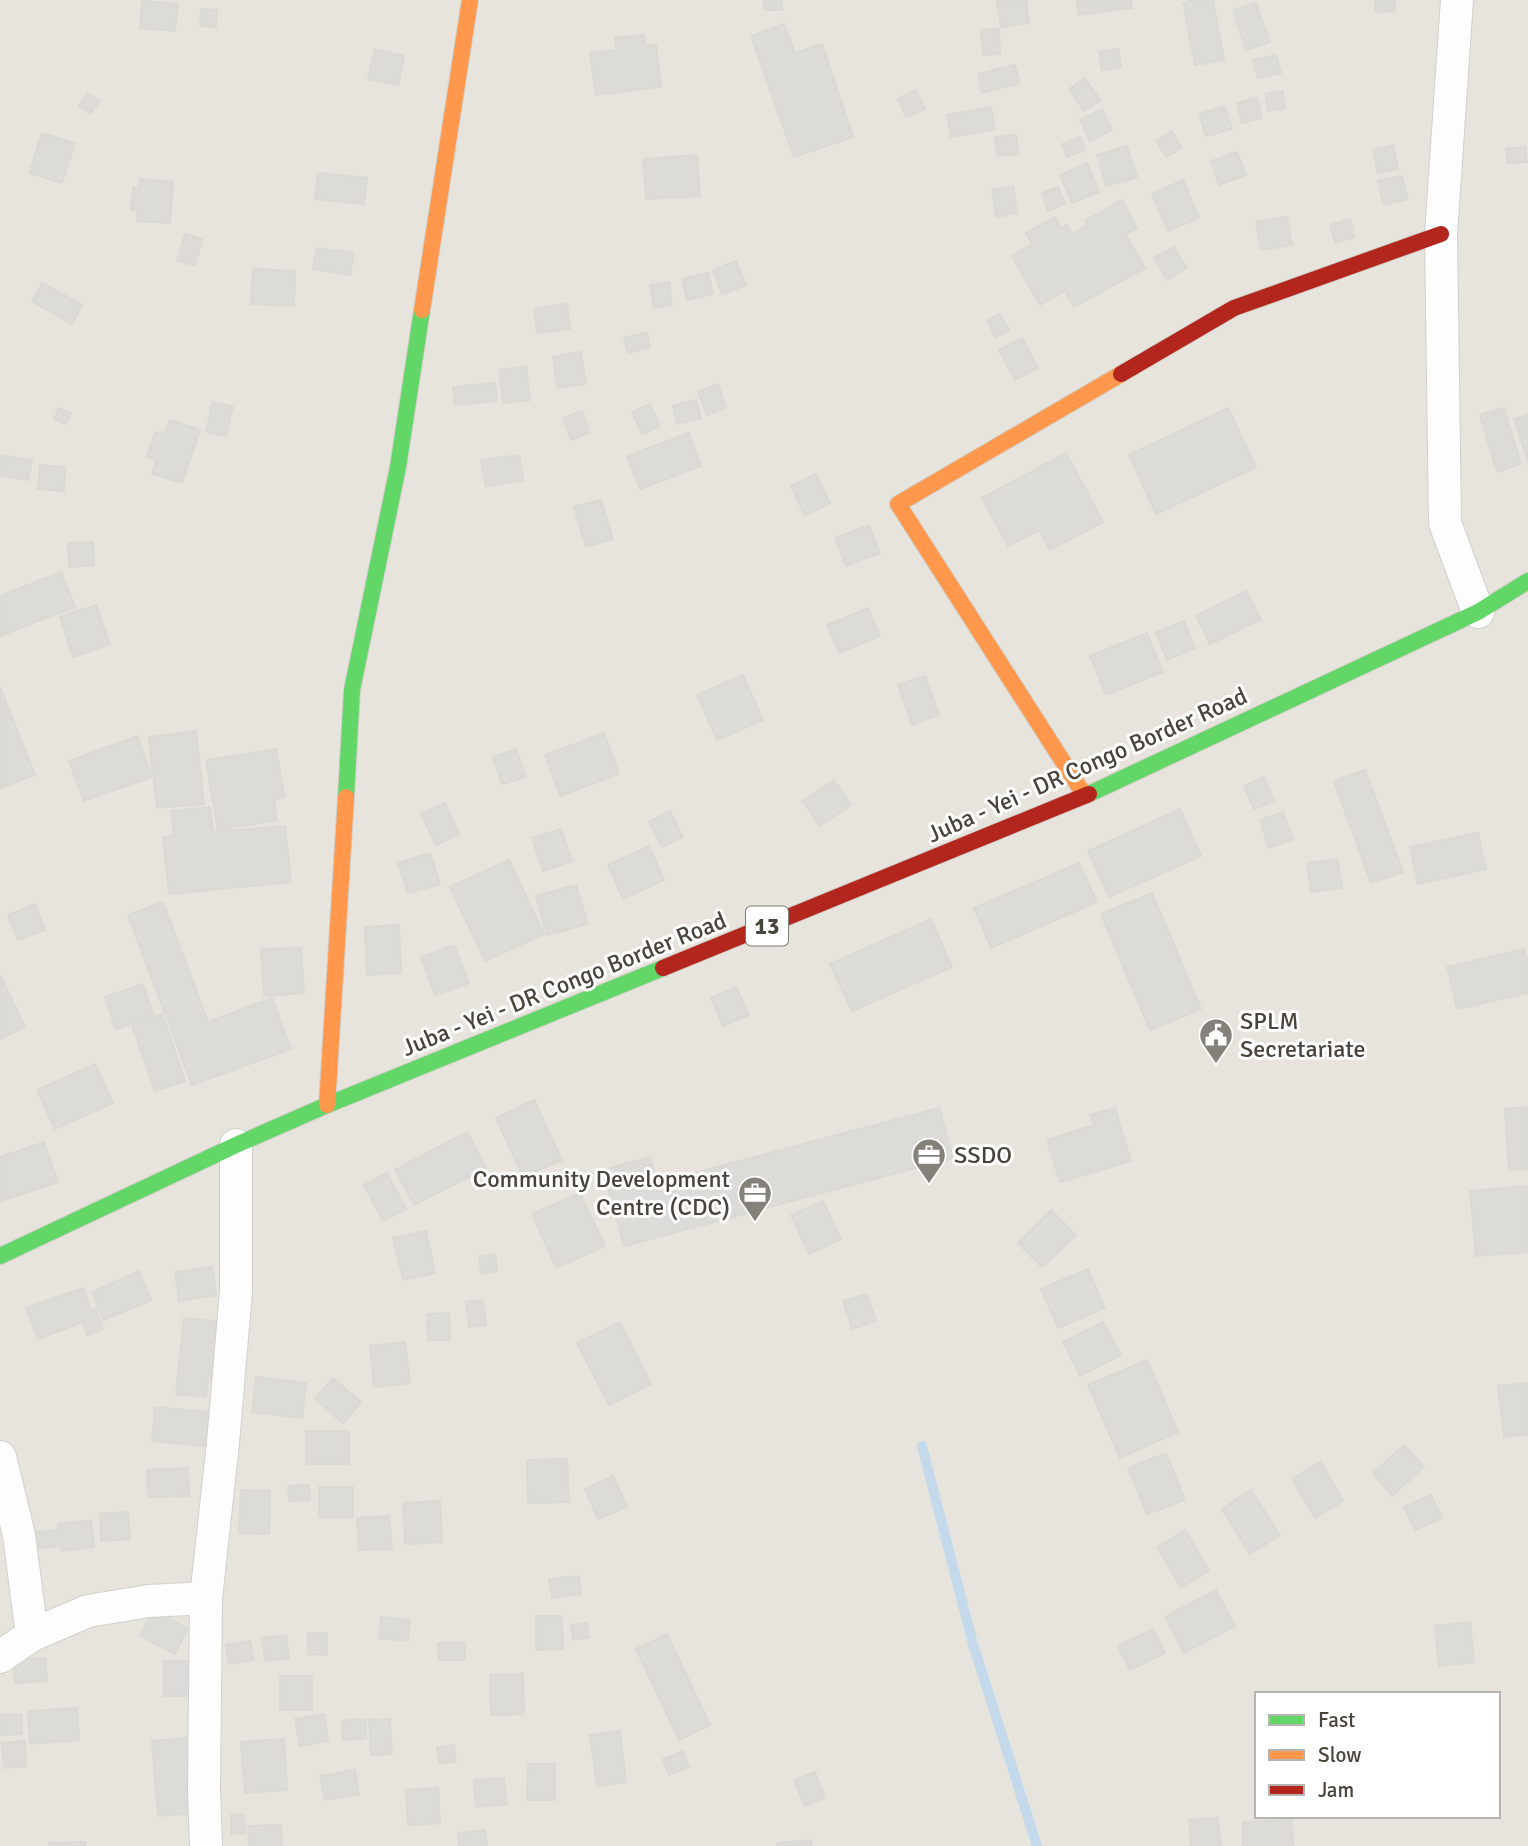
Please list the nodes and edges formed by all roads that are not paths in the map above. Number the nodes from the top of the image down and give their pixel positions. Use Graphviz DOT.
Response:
graph roads {
  1 [pos="470,0"];
  2 [pos="1457,0"];
  3 [pos="1441,234"];
  4 [pos="1528,581"];
  5 [pos="1478,612"];
  6 [pos="1085,796"];
  7 [pos="327,1105"];
  8 [pos="236,1145"];
  9 [pos="0,1256"];
  10 [pos="0,1457"];
  11 [pos="206,1598"];
  12 [pos="33,1635"];
  13 [pos="0,1657"];
  14 [pos="206,1846"];
  1 -- 7 [label="street"];
  2 -- 3 [label="street"];
  3 -- 5 [label="street"];
  3 -- 6 [label="street"];
  4 -- 5 [label="street, Juba - Yei - DR Congo Border Road / 13"];
  5 -- 6 [label="street, Juba - Yei - DR Congo Border Road / 13"];
  6 -- 7 [label="street, Juba - Yei - DR Congo Border Road / 13"];
  7 -- 8 [label="street, Juba - Yei - DR Congo Border Road / 13"];
  8 -- 9 [label="street, Juba - Yei - DR Congo Border Road / 13"];
  8 -- 11 [label="street"];
  10 -- 12 [label="street"];
  11 -- 12 [label="street"];
  11 -- 14 [label="street"];
  12 -- 13 [label="street"];
}
